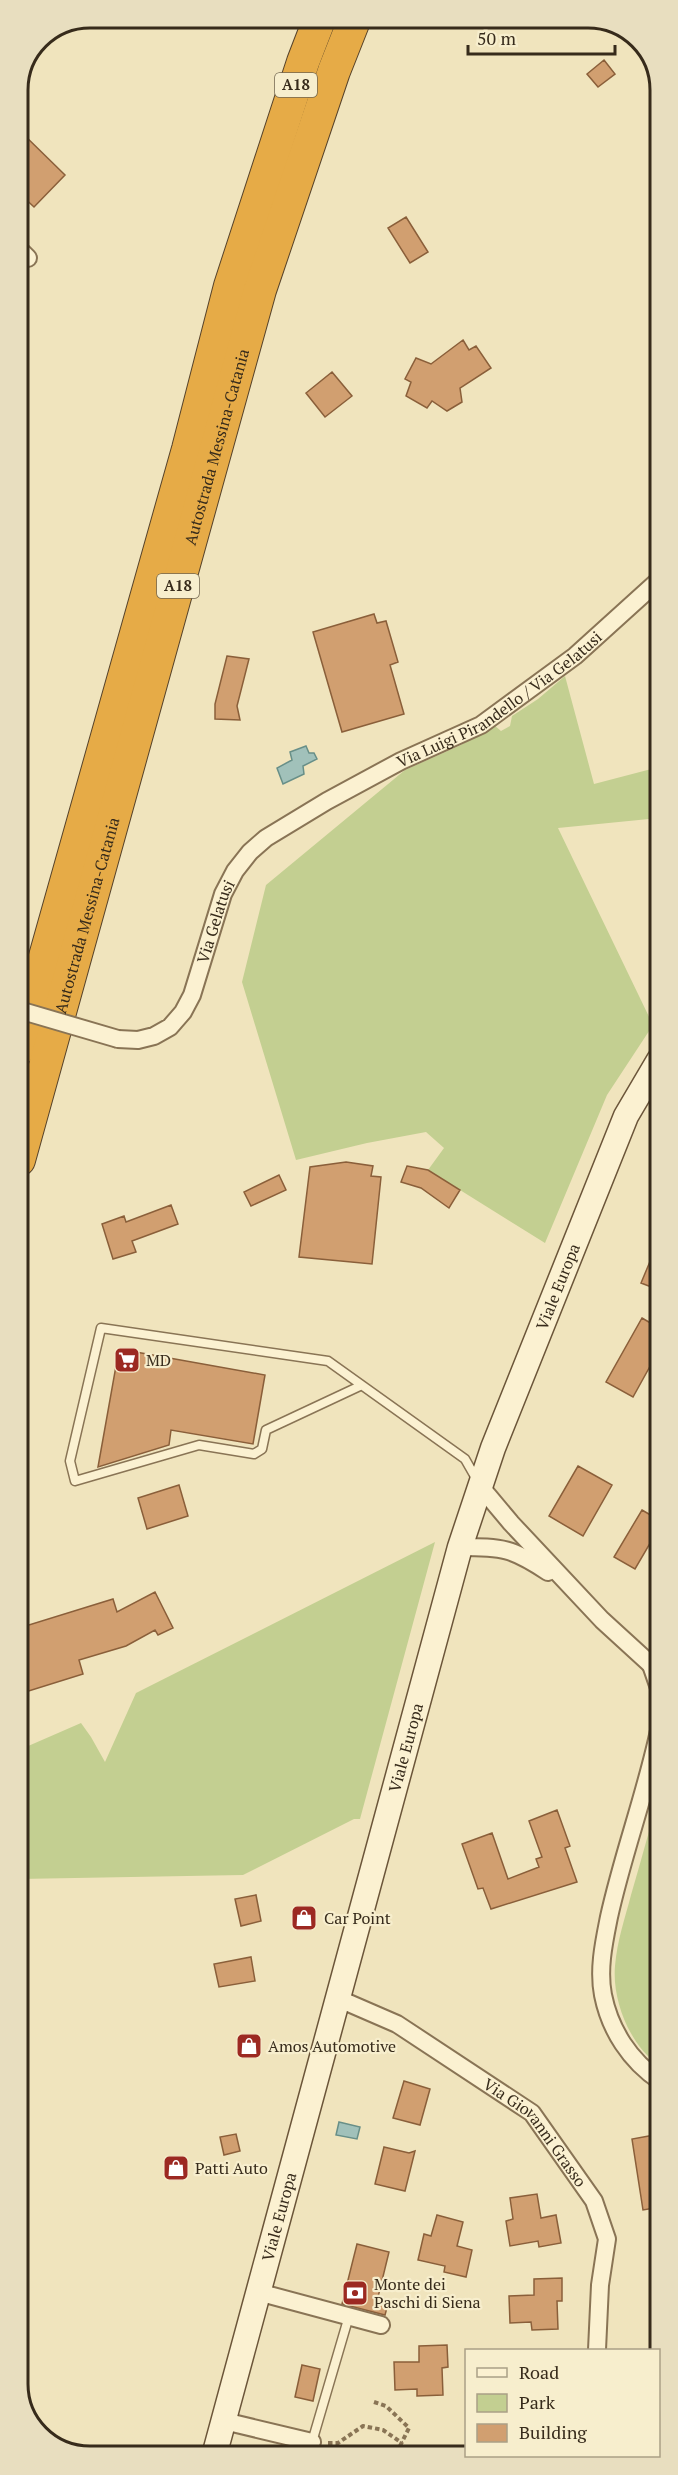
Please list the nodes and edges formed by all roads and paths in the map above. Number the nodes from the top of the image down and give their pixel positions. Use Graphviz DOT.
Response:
graph roads {
  1 [pos="316,28"];
  2 [pos="351,29"];
  3 [pos="274,153"];
  4 [pos="650,588"];
  5 [pos="327,801"];
  6 [pos="28,1013"];
  7 [pos="28,1017"];
  8 [pos="28,1073"];
  9 [pos="650,1075"];
  10 [pos="28,1128"];
  11 [pos="360,1386"];
  12 [pos="480,1486"];
  13 [pos="460,1547"];
  14 [pos="576,1591"];
  15 [pos="650,1664"];
  16 [pos="650,1768"];
  17 [pos="337,1998"];
  18 [pos="650,2073"];
  19 [pos="258,2292"];
  20 [pos="349,2316"];
  21 [pos="381,2325"];
  22 [pos="597,2349"];
  23 [pos="374,2402"];
  24 [pos="224,2421"];
  25 [pos="312,2442"];
  26 [pos="402,2443"];
  27 [pos="217,2446"];
  28 [pos="400,2446"];
  1 -- 3 [label="highway, Autostrada Messina-Catania / A18"];
  2 -- 10 [label="highway, Autostrada Messina-Catania / A18"];
  3 -- 7 [label="highway, Autostrada Messina-Catania / A18"];
  3 -- 8 [label="highway"];
  4 -- 5 [label="street, Via Luigi Pirandello / Via Gelatusi"];
  5 -- 6 [label="street, Via Gelatusi, bridge"];
  9 -- 12 [label="main road, Viale Europa"];
  11 -- 11 [label="lane"];
  11 -- 12 [label="lane"];
  12 -- 13 [label="main road, Viale Europa"];
  12 -- 14 [label="street"];
  13 -- 14 [label="street"];
  13 -- 17 [label="main road, Viale Europa"];
  14 -- 15 [label="street"];
  16 -- 18 [label="street"];
  17 -- 19 [label="main road, Viale Europa"];
  17 -- 22 [label="street, Via Giovanni Grasso"];
  19 -- 20 [label="street"];
  19 -- 24 [label="main road, Viale Europa"];
  20 -- 21 [label="street"];
  20 -- 25 [label="lane"];
  23 -- 26 [label="path"];
  24 -- 25 [label="street"];
  24 -- 27 [label="main road, Viale Europa"];
  25 -- 26 [label="path"];
  26 -- 28 [label="path"];
}
